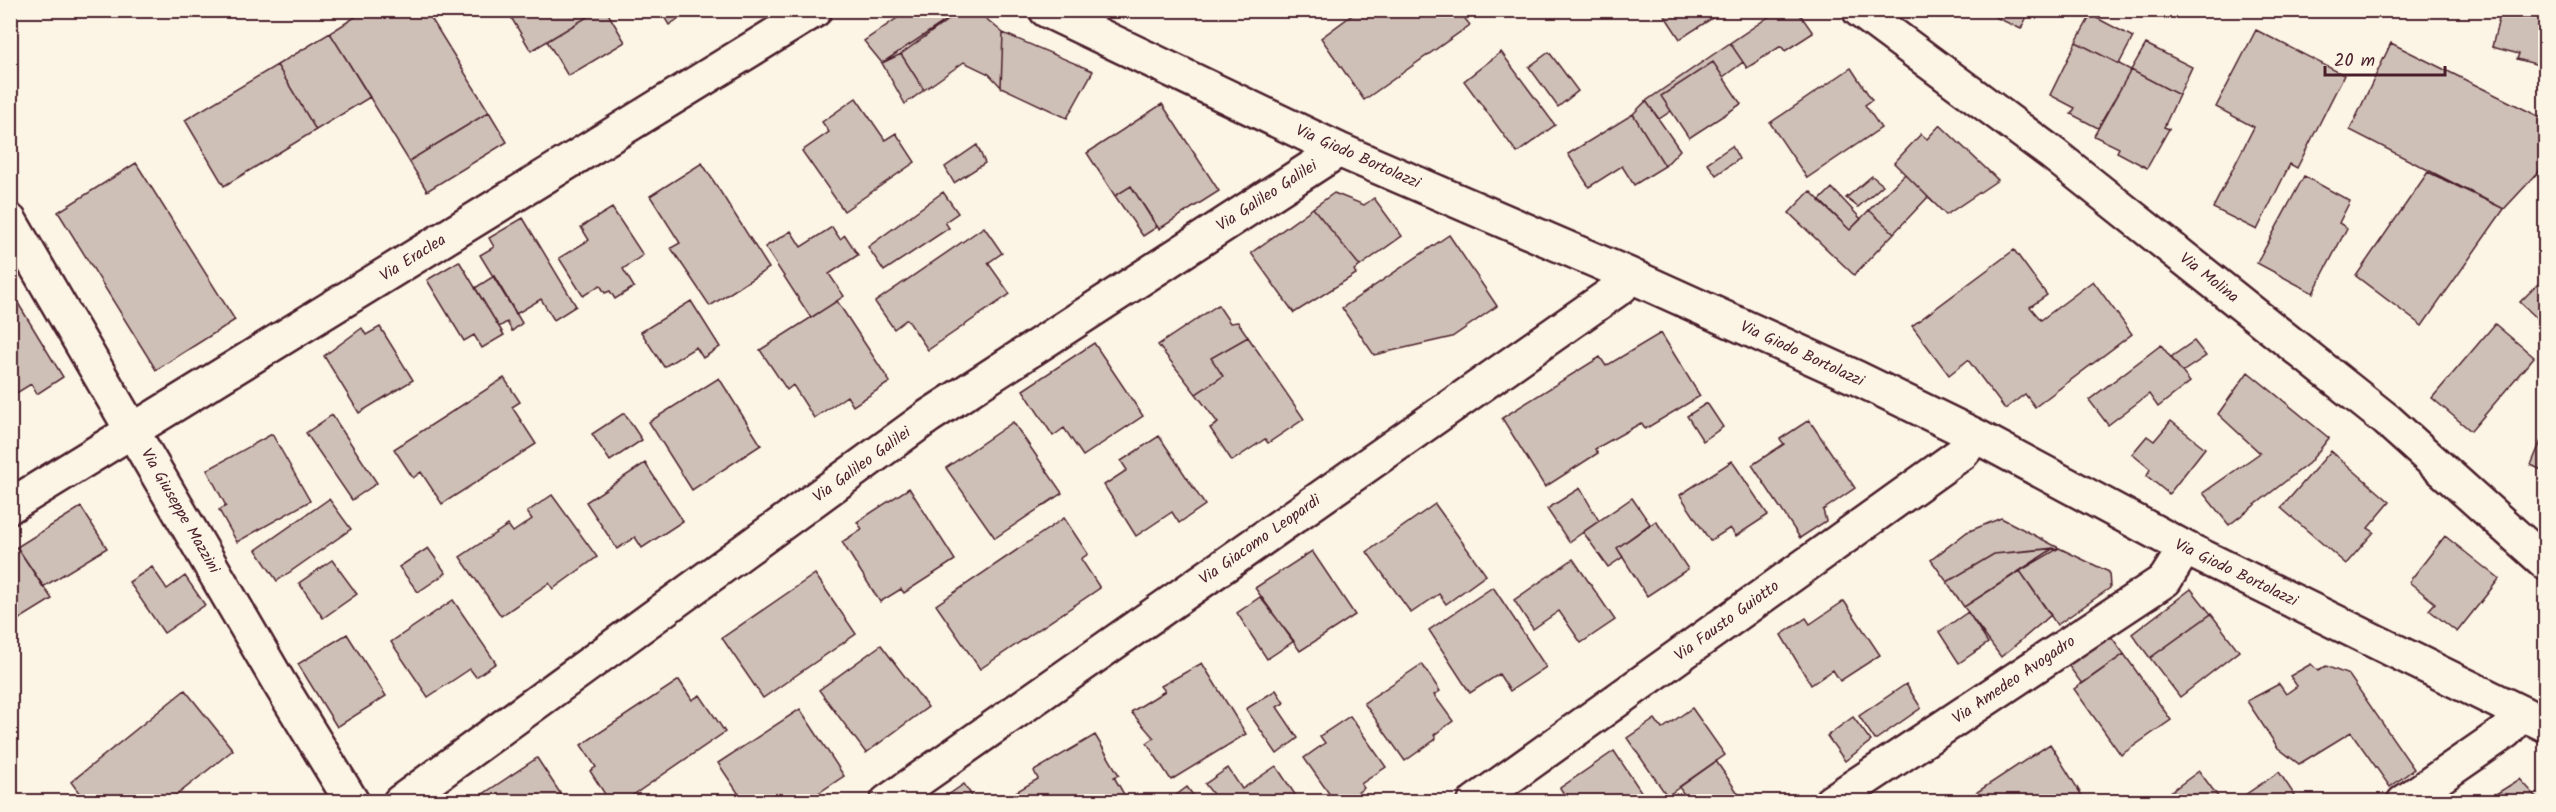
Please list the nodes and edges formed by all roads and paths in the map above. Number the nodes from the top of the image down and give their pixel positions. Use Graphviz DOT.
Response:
graph roads {
  1 [pos="814,10"];
  2 [pos="1046,10"];
  3 [pos="1859,10"];
  4 [pos="1339,150"];
  5 [pos="10,220"];
  6 [pos="1627,274"];
  7 [pos="134,430"];
  8 [pos="1976,436"];
  9 [pos="10,506"];
  10 [pos="2185,549"];
  11 [pos="2546,563"];
  12 [pos="2534,719"];
  13 [pos="352,801"];
  14 [pos="400,801"];
  15 [pos="887,801"];
  16 [pos="1475,801"];
  17 [pos="1832,801"];
  18 [pos="2404,801"];
  1 -- 7 [label="street, Via Eraclea"];
  2 -- 4 [label="street, Via Giodo Bortolazzi"];
  3 -- 11 [label="street, Via Molina"];
  4 -- 6 [label="street, Via Giodo Bortolazzi"];
  4 -- 14 [label="street, Via Galileo Galilei"];
  5 -- 7 [label="street, Via Giuseppe Mazzini"];
  6 -- 8 [label="street, Via Giodo Bortolazzi"];
  6 -- 15 [label="street, Via Giacomo Leopardi"];
  7 -- 9 [label="street, Via Eraclea"];
  7 -- 13 [label="street, Via Giuseppe Mazzini"];
  8 -- 10 [label="street, Via Giodo Bortolazzi"];
  8 -- 16 [label="street, Via Fausto Guiotto"];
  10 -- 12 [label="street, Via Giodo Bortolazzi"];
  10 -- 17 [label="street, Via Amedeo Avogadro"];
  12 -- 18 [label="street"];
}
